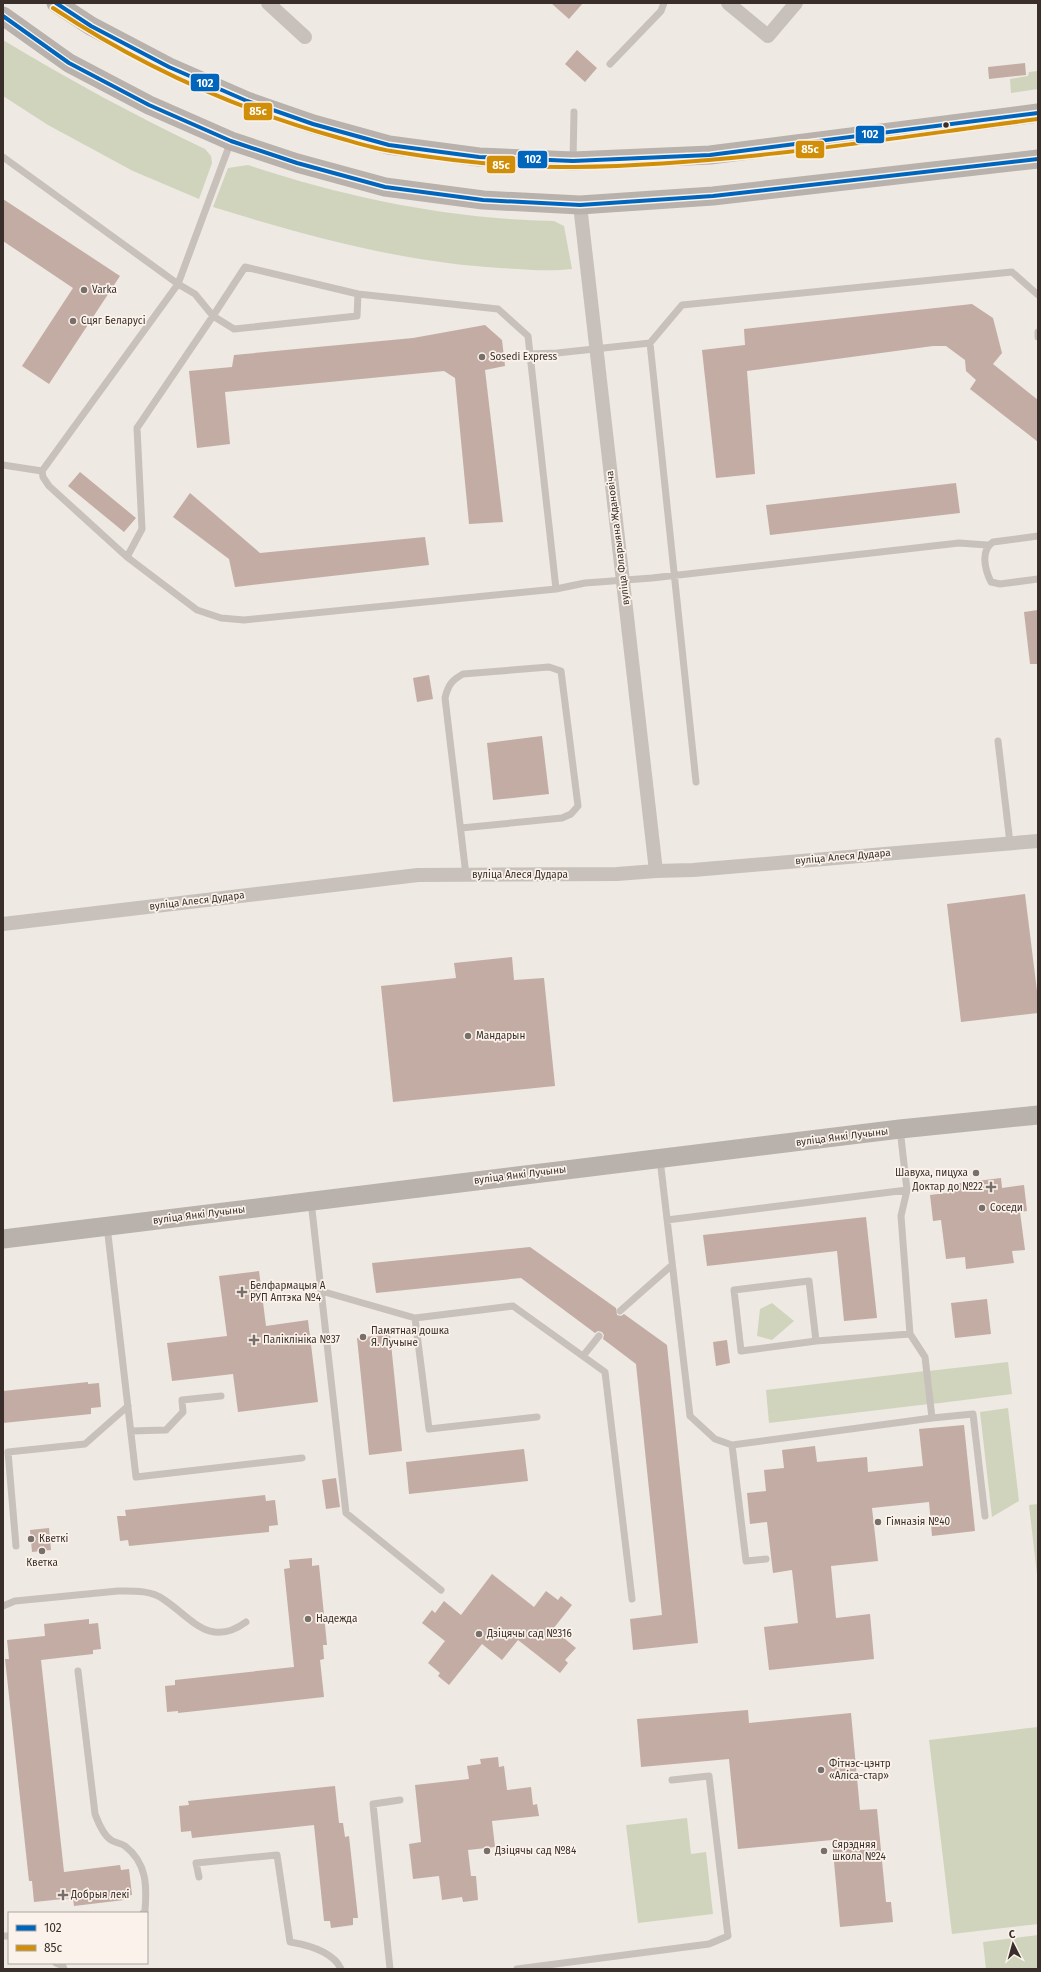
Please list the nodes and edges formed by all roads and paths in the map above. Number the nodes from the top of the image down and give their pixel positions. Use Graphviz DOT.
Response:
graph roads {
  1 [pos="56,3"];
  2 [pos="268,3"];
  3 [pos="664,3"];
  4 [pos="728,3"];
  5 [pos="796,3"];
  6 [pos="3,16"];
  7 [pos="305,37"];
  8 [pos="610,64"];
  9 [pos="574,112"];
  10 [pos="1038,113"];
  11 [pos="231,141"];
  12 [pos="3,157"];
  13 [pos="1038,159"];
  14 [pos="573,161"];
  15 [pos="580,204"];
  16 [pos="178,284"];
  17 [pos="358,294"];
  18 [pos="1038,295"];
  19 [pos="213,316"];
  20 [pos="1038,332"];
  21 [pos="1038,337"];
  22 [pos="650,343"];
  23 [pos="597,349"];
  24 [pos="530,354"];
  25 [pos="3,465"];
  26 [pos="42,471"];
  27 [pos="1038,536"];
  28 [pos="987,545"];
  29 [pos="127,557"];
  30 [pos="675,575"];
  31 [pos="623,579"];
  32 [pos="1038,579"];
  33 [pos="556,588"];
  34 [pos="998,741"];
  35 [pos="696,782"];
  36 [pos="460,828"];
  37 [pos="1038,841"];
  38 [pos="1010,843"];
  39 [pos="656,870"];
  40 [pos="466,875"];
  41 [pos="3,924"];
  42 [pos="1038,1114"];
  43 [pos="900,1130"];
  44 [pos="660,1159"];
  45 [pos="907,1190"];
  46 [pos="311,1201"];
  47 [pos="667,1220"];
  48 [pos="107,1226"];
  49 [pos="3,1239"];
  50 [pos="672,1265"];
  51 [pos="321,1291"];
  52 [pos="620,1311"];
  53 [pos="415,1318"];
  54 [pos="910,1334"];
  55 [pos="599,1336"];
  56 [pos="816,1341"];
  57 [pos="583,1356"];
  58 [pos="220,1396"];
  59 [pos="128,1406"];
  60 [pos="537,1417"];
  61 [pos="932,1418"];
  62 [pos="131,1431"];
  63 [pos="732,1445"];
  64 [pos="302,1458"];
  65 [pos="985,1516"];
  66 [pos="16,1546"];
  67 [pos="766,1559"];
  68 [pos="441,1590"];
  69 [pos="632,1600"];
  70 [pos="3,1606"];
  71 [pos="246,1622"];
  72 [pos="78,1671"];
  73 [pos="672,1780"];
  74 [pos="400,1800"];
  75 [pos="199,1877"];
  76 [pos="144,1912"];
  77 [pos="341,1969"];
  78 [pos="390,1969"];
  79 [pos="517,1969"];
  1 -- 14 [label="main road"];
  2 -- 7 [label="street"];
  3 -- 8 [label="lane"];
  4 -- 5 [label="street"];
  6 -- 11 [label="main road"];
  9 -- 14 [label="lane"];
  10 -- 14 [label="main road"];
  11 -- 15 [label="main road"];
  11 -- 16 [label="lane"];
  12 -- 16 [label="lane"];
  13 -- 15 [label="main road"];
  15 -- 23 [label="street, вуліца Фларыяна Ждановіча"];
  16 -- 19 [label="lane"];
  16 -- 26 [label="lane"];
  17 -- 19 [label="lane"];
  17 -- 19 [label="lane"];
  17 -- 24 [label="lane"];
  18 -- 22 [label="lane"];
  19 -- 29 [label="lane"];
  20 -- 21 [label="lane"];
  22 -- 23 [label="lane"];
  22 -- 30 [label="lane"];
  23 -- 24 [label="lane"];
  23 -- 31 [label="street, вуліца Фларыяна Ждановіча"];
  24 -- 33 [label="lane"];
  25 -- 26 [label="lane"];
  26 -- 29 [label="lane"];
  27 -- 28 [label="lane"];
  28 -- 30 [label="lane"];
  28 -- 32 [label="lane"];
  29 -- 33 [label="lane"];
  30 -- 31 [label="lane"];
  30 -- 35 [label="lane"];
  31 -- 33 [label="lane"];
  31 -- 39 [label="street, вуліца Фларыяна Ждановіча"];
  34 -- 38 [label="lane"];
  36 -- 36 [label="lane"];
  36 -- 40 [label="lane"];
  37 -- 38 [label="street, вуліца Алеся Дудара"];
  38 -- 39 [label="street, вуліца Алеся Дудара"];
  39 -- 40 [label="street, вуліца Алеся Дудара"];
  40 -- 41 [label="street, вуліца Алеся Дудара"];
  42 -- 43 [label="main road, вуліца Янкі Лучыны"];
  43 -- 44 [label="main road, вуліца Янкі Лучыны"];
  43 -- 45 [label="lane"];
  44 -- 46 [label="main road, вуліца Янкі Лучыны"];
  44 -- 47 [label="lane"];
  45 -- 47 [label="lane"];
  45 -- 54 [label="lane"];
  46 -- 48 [label="main road, вуліца Янкі Лучыны"];
  46 -- 51 [label="lane"];
  47 -- 50 [label="lane"];
  48 -- 49 [label="main road, вуліца Янкі Лучыны"];
  48 -- 59 [label="lane"];
  50 -- 52 [label="lane"];
  50 -- 63 [label="lane"];
  51 -- 53 [label="lane"];
  51 -- 68 [label="lane"];
  53 -- 57 [label="lane"];
  53 -- 60 [label="lane"];
  54 -- 56 [label="lane"];
  54 -- 61 [label="lane"];
  55 -- 57 [label="lane"];
  56 -- 56 [label="lane"];
  57 -- 69 [label="lane"];
  58 -- 62 [label="lane"];
  59 -- 62 [label="lane"];
  59 -- 66 [label="lane"];
  61 -- 63 [label="lane"];
  61 -- 65 [label="lane"];
  62 -- 64 [label="lane"];
  63 -- 67 [label="lane"];
  70 -- 71 [label="lane"];
  72 -- 76 [label="lane"];
  73 -- 79 [label="lane"];
  74 -- 78 [label="lane"];
  75 -- 77 [label="lane"];
}
